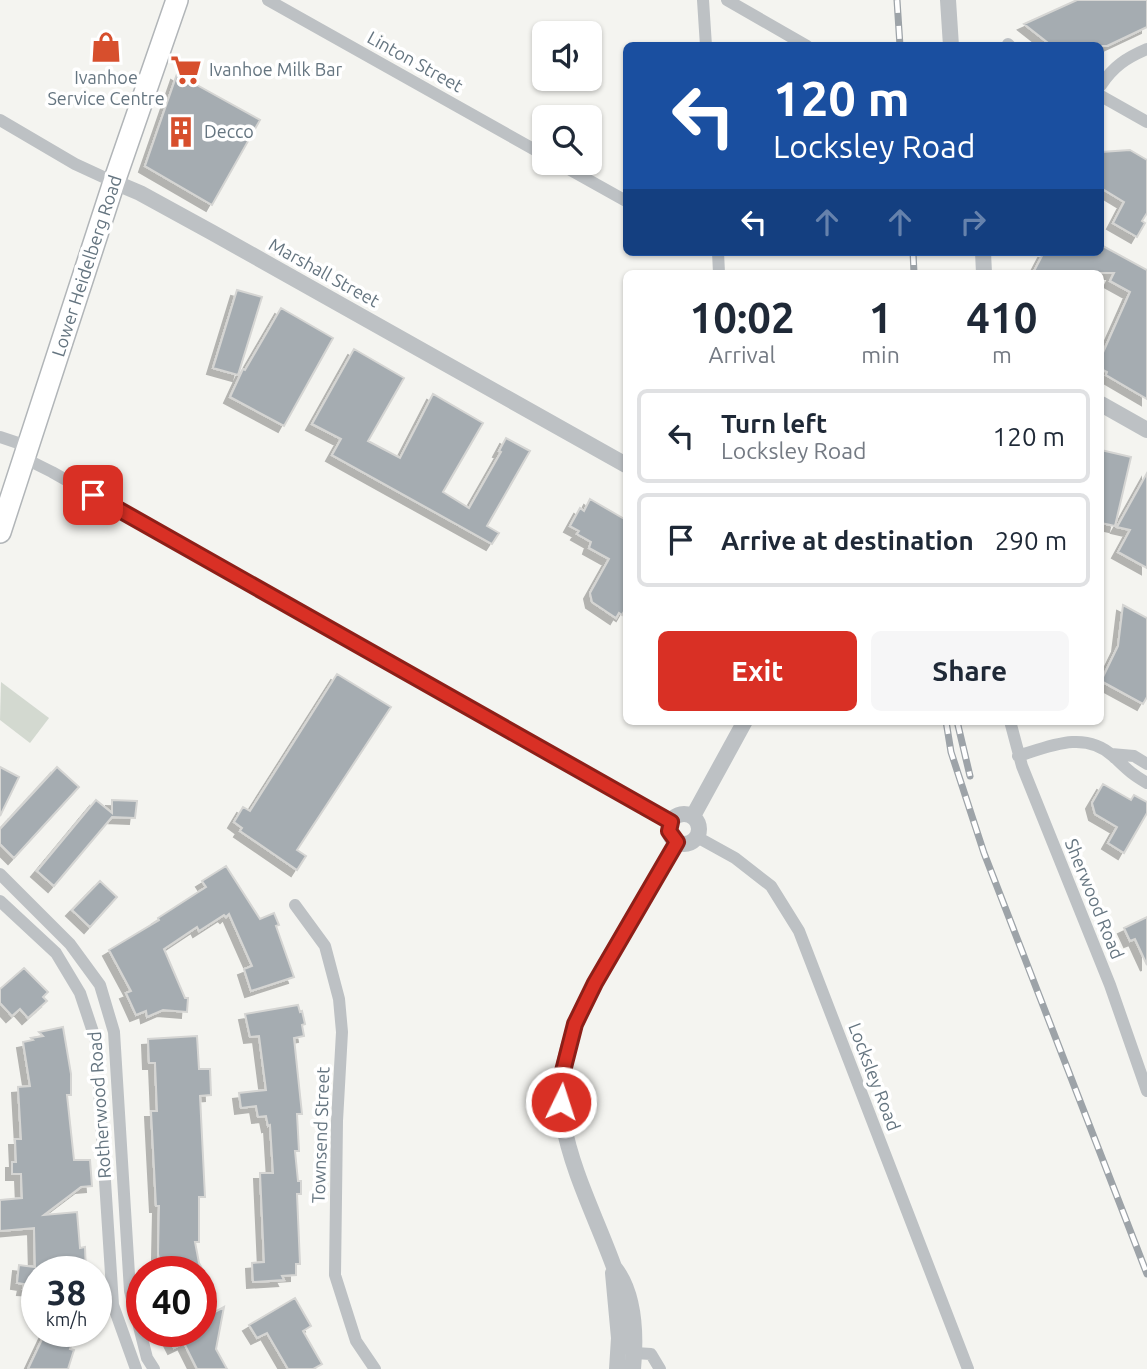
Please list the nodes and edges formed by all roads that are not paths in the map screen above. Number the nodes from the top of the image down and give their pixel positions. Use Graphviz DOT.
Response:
graph roads {
  1 [pos="177,0"];
  2 [pos="268,0"];
  3 [pos="703,0"];
  4 [pos="727,0"];
  5 [pos="948,0"];
  6 [pos="706,42"];
  7 [pos="800,42"];
  8 [pos="951,42"];
  9 [pos="1147,49"];
  10 [pos="1104,80"];
  11 [pos="1104,98"];
  12 [pos="0,120"];
  13 [pos="1147,122"];
  14 [pos="532,148"];
  15 [pos="579,175"];
  16 [pos="114,182"];
  17 [pos="623,199"];
  18 [pos="1104,406"];
  19 [pos="1147,430"];
  20 [pos="0,437"];
  21 [pos="26,452"];
  22 [pos="623,463"];
  23 [pos="0,532"];
  24 [pos="743,725"];
  25 [pos="1011,725"];
  26 [pos="1111,754"];
  27 [pos="1018,756"];
  28 [pos="1147,764"];
  29 [pos="1147,783"];
  30 [pos="693,817"];
  31 [pos="671,822"];
  32 [pos="697,837"];
  33 [pos="677,842"];
  34 [pos="0,874"];
  35 [pos="0,901"];
  36 [pos="295,905"];
  37 [pos="1143,1070"];
  38 [pos="1147,1091"];
  39 [pos="614,1267"];
  40 [pos="634,1361"];
  41 [pos="151,1364"];
  42 [pos="132,1368"];
  43 [pos="375,1369"];
  44 [pos="617,1369"];
  45 [pos="660,1369"];
  46 [pos="968,1369"];
  1 -- 16 [label="main road, Lower Heidelberg Road"];
  2 -- 14 [label="street, Linton Street"];
  3 -- 6 [label="street"];
  4 -- 7 [label="street"];
  5 -- 8 [label="street"];
  9 -- 10 [label="street"];
  11 -- 13 [label="street"];
  12 -- 16 [label="street, Marshall Street"];
  15 -- 17 [label="street"];
  16 -- 21 [label="main road, Lower Heidelberg Road"];
  16 -- 22 [label="street, Marshall Street"];
  18 -- 19 [label="street"];
  20 -- 21 [label="street"];
  21 -- 23 [label="main road, Lower Heidelberg Road"];
  21 -- 31 [label="street"];
  24 -- 30 [label="street"];
  25 -- 27 [label="street, Sherwood Road"];
  26 -- 27 [label="street"];
  26 -- 28 [label="street"];
  26 -- 29 [label="street"];
  27 -- 37 [label="street, Sherwood Road"];
  30 -- 31 [label="street"];
  30 -- 32 [label="street"];
  31 -- 33 [label="street"];
  32 -- 33 [label="street"];
  32 -- 46 [label="street, Locksley Road"];
  33 -- 39 [label="street"];
  34 -- 41 [label="street, Rotherwood Road"];
  35 -- 42 [label="street, Rotherwood Road"];
  36 -- 43 [label="street, Townsend Street"];
  37 -- 38 [label="street, Sherwood Road"];
  39 -- 40 [label="street"];
  39 -- 44 [label="street"];
  40 -- 45 [label="street"];
  41 -- 42 [label="street"];
}
